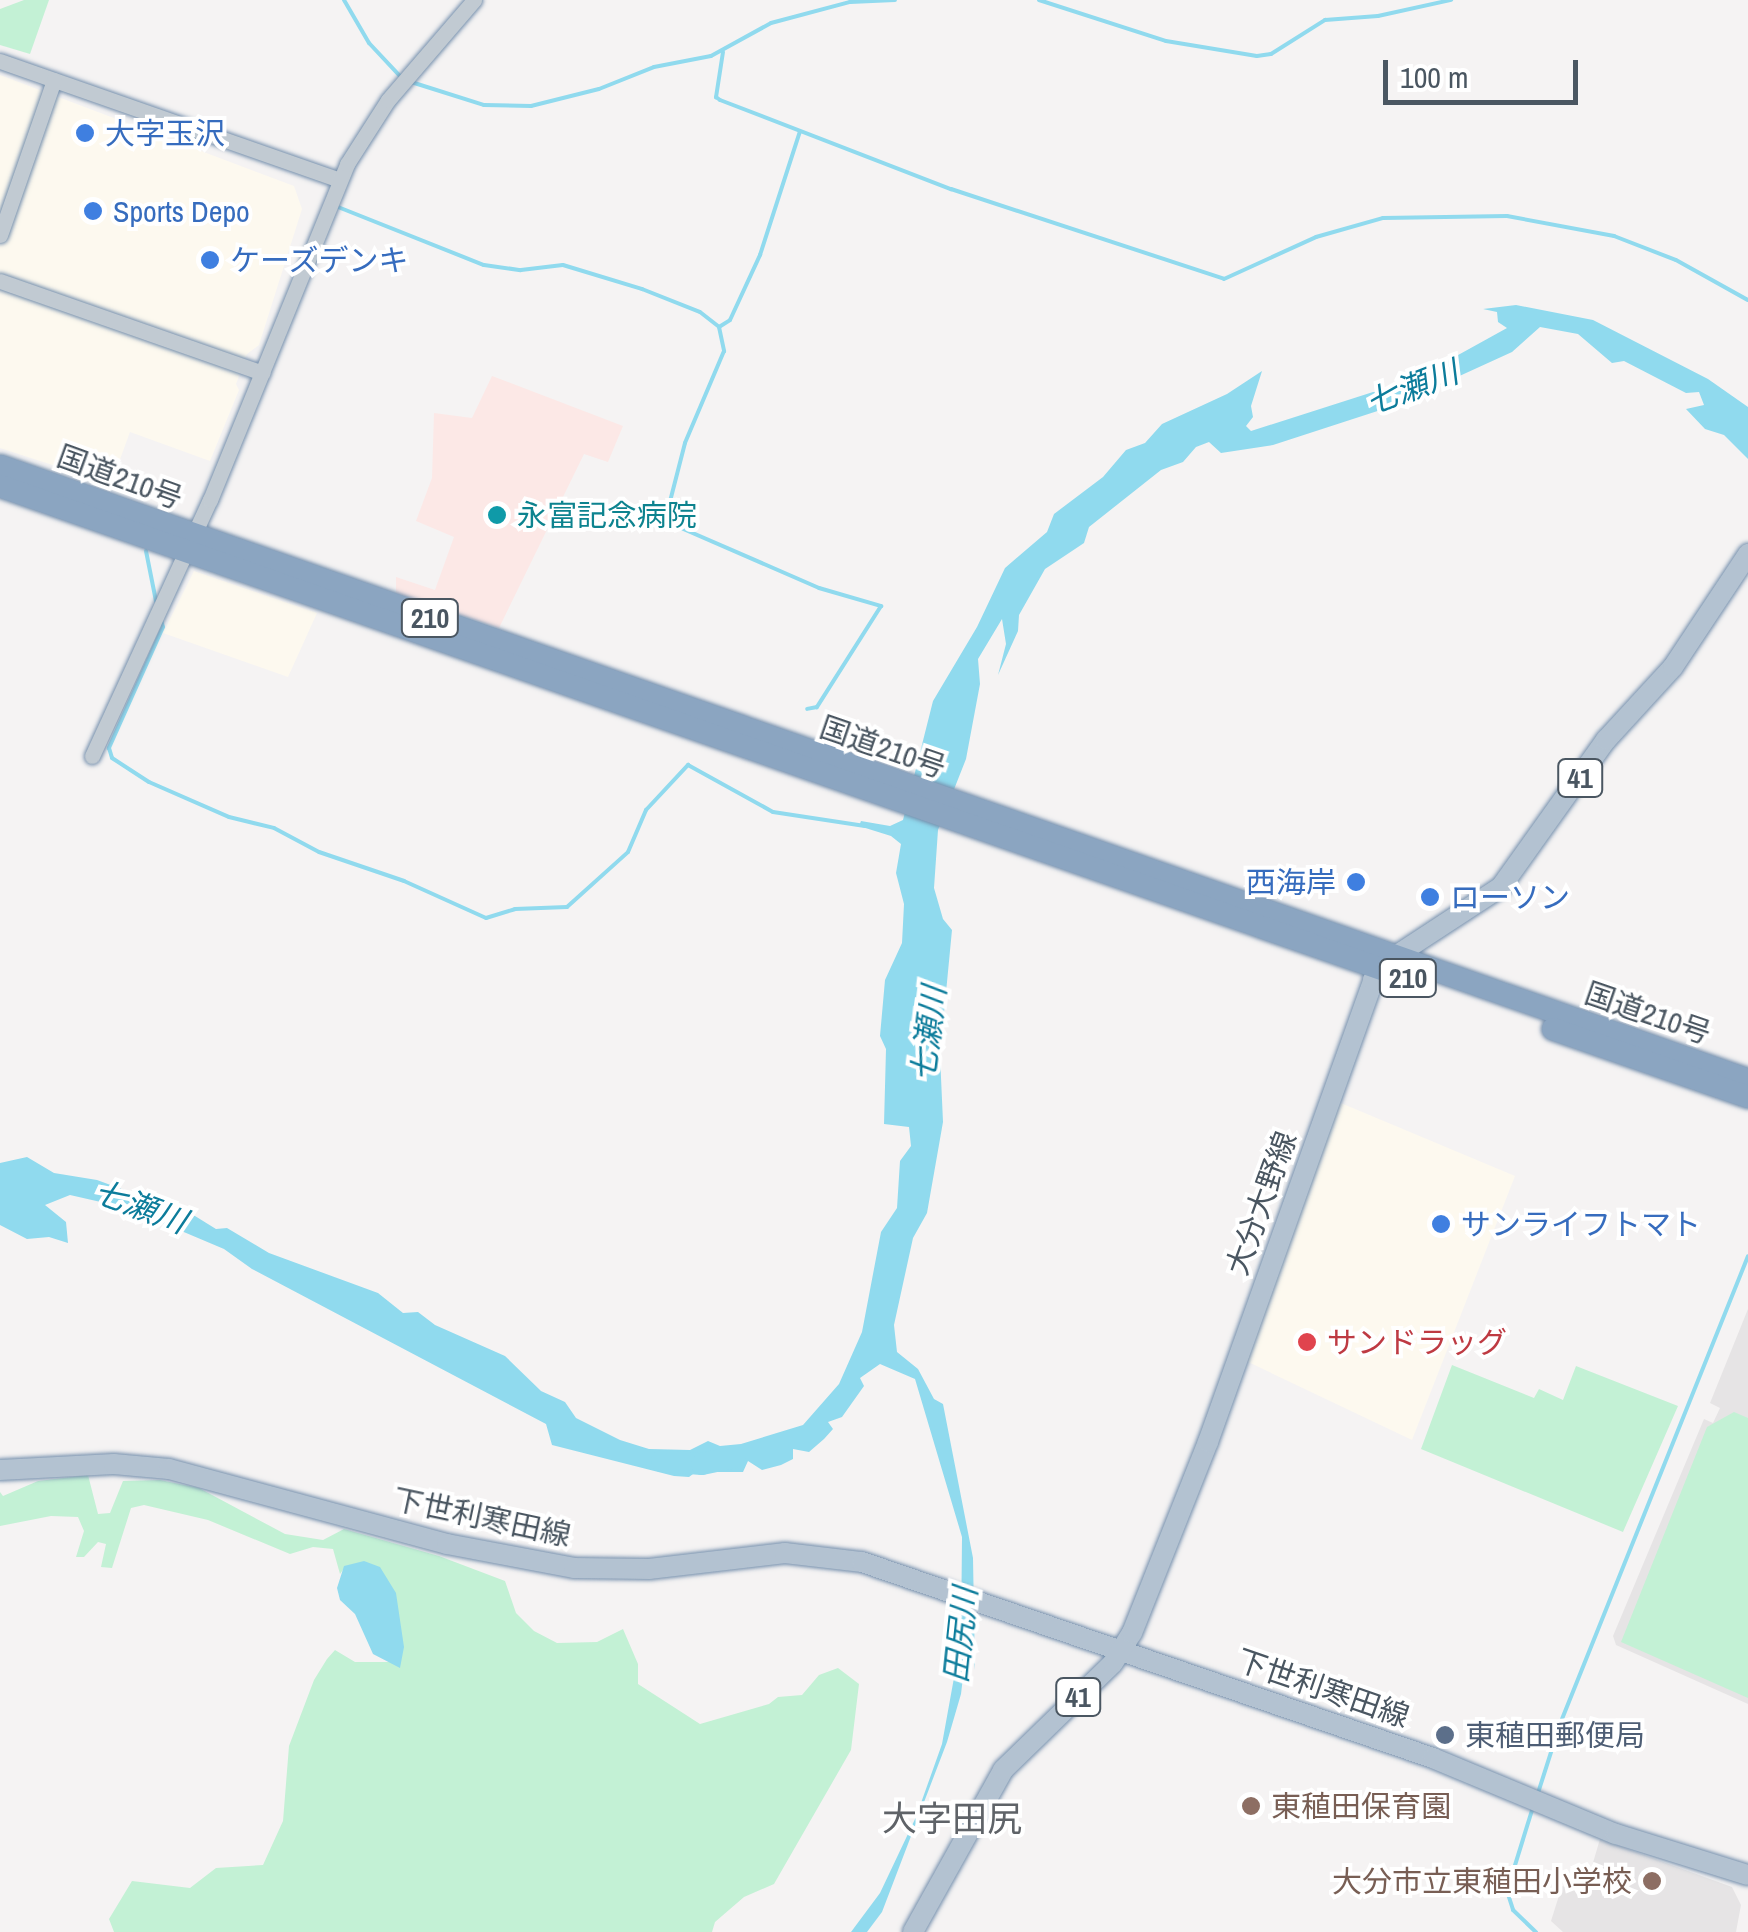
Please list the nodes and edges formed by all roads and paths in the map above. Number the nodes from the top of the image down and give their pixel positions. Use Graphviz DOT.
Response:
graph roads {
  1 [pos="474,0"];
  2 [pos="0,62"];
  3 [pos="54,80"];
  4 [pos="340,180"];
  5 [pos="0,235"];
  6 [pos="0,285"];
  7 [pos="261,376"];
  8 [pos="0,466"];
  9 [pos="0,486"];
  10 [pos="190,543"];
  11 [pos="1748,554"];
  12 [pos="92,756"];
  13 [pos="1387,963"];
  14 [pos="1748,1080"];
  15 [pos="1748,1098"];
  16 [pos="0,1470"];
  17 [pos="1122,1652"];
  18 [pos="1748,1875"];
  19 [pos="913,1932"];
  1 -- 4 [label="street"];
  2 -- 3 [label="street"];
  3 -- 4 [label="street"];
  3 -- 5 [label="street"];
  4 -- 7 [label="street"];
  6 -- 7 [label="street"];
  7 -- 10 [label="street"];
  8 -- 10 [label="highway, 国道210号 / 210"];
  9 -- 10 [label="highway, 国道210号 / 210"];
  10 -- 12 [label="street"];
  10 -- 13 [label="highway, 国道210号 / 210"];
  11 -- 13 [label="main road, 41"];
  13 -- 14 [label="highway, 国道210号 / 210"];
  13 -- 15 [label="highway, 国道210号 / 210"];
  13 -- 17 [label="main road, 大分大野線 / 41"];
  16 -- 17 [label="main road, 下世利寒田線"];
  17 -- 18 [label="main road, 下世利寒田線"];
  17 -- 19 [label="main road, 大分大野線 / 41"];
}
